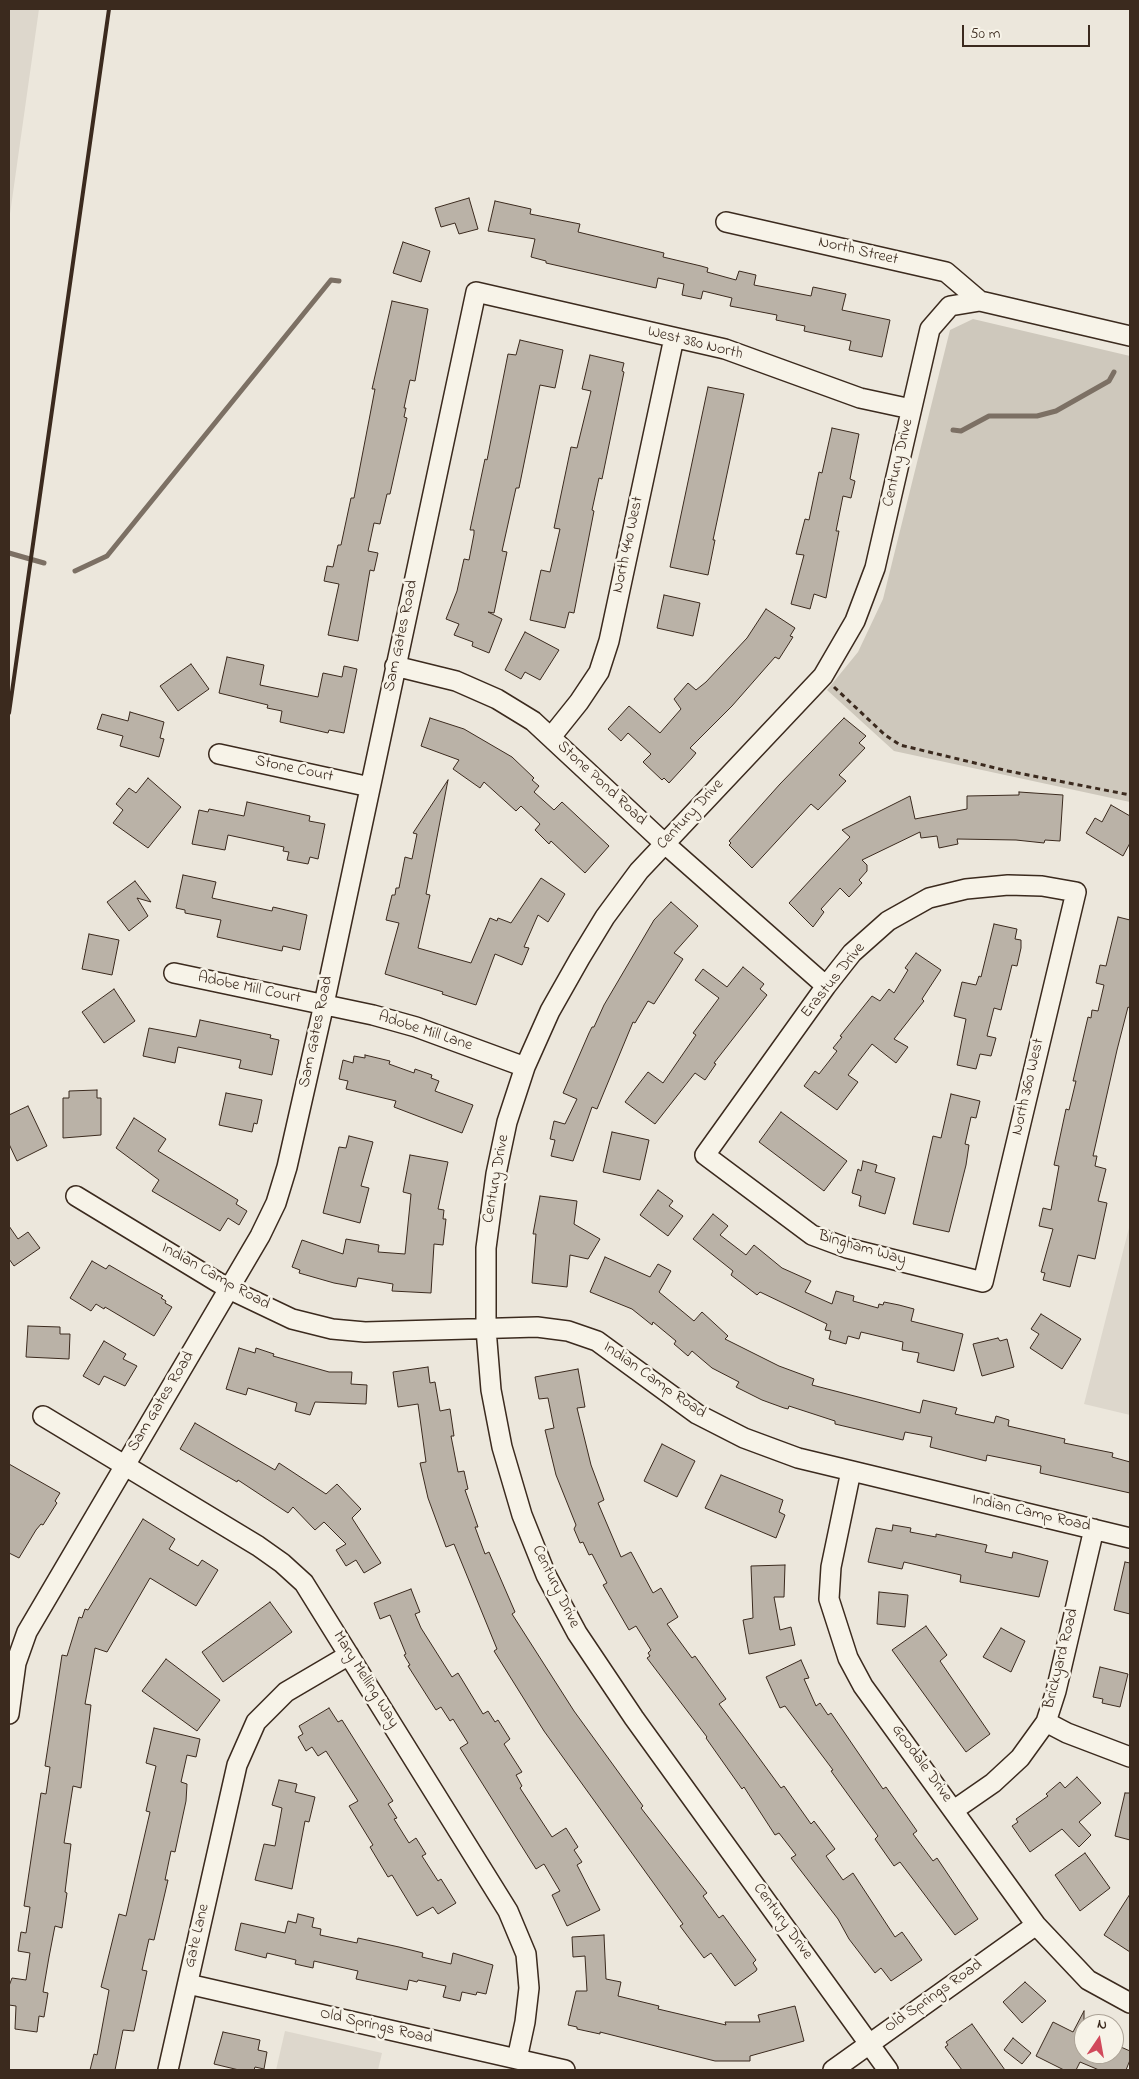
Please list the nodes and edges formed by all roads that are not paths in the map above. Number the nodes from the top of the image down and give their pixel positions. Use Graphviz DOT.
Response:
graph roads {
  1 [pos="726,222"];
  2 [pos="476,292"];
  3 [pos="980,301"];
  4 [pos="950,306"];
  5 [pos="1130,336"];
  6 [pos="674,338"];
  7 [pos="911,409"];
  8 [pos="395,666"];
  9 [pos="550,736"];
  10 [pos="219,754"];
  11 [pos="370,787"];
  12 [pos="664,843"];
  13 [pos="1076,892"];
  14 [pos="174,973"];
  15 [pos="826,986"];
  16 [pos="324,1004"];
  17 [pos="525,1067"];
  18 [pos="705,1155"];
  19 [pos="76,1196"];
  20 [pos="983,1282"];
  21 [pos="229,1288"];
  22 [pos="486,1329"];
  23 [pos="43,1416"];
  24 [pos="125,1465"];
  25 [pos="851,1471"];
  26 [pos="1094,1529"];
  27 [pos="1130,1538"];
  28 [pos="348,1655"];
  29 [pos="9,1714"];
  30 [pos="1046,1722"];
  31 [pos="1130,1757"];
  32 [pos="954,1810"];
  33 [pos="1036,1925"];
  34 [pos="188,1984"];
  35 [pos="1130,2003"];
  36 [pos="870,2043"];
  37 [pos="517,2059"];
  38 [pos="168,2070"];
  39 [pos="565,2070"];
  40 [pos="833,2070"];
  41 [pos="888,2070"];
  1 -- 3 [label="street, North Street"];
  2 -- 6 [label="street, West 380 North"];
  2 -- 8 [label="street, Sam Gates Road"];
  3 -- 4 [label="street, North Street"];
  3 -- 5 [label="street, North Street"];
  4 -- 7 [label="street, Century Drive"];
  6 -- 7 [label="street, West 380 North"];
  6 -- 9 [label="street, North 440 West"];
  7 -- 12 [label="street, Century Drive"];
  8 -- 9 [label="street, Stone Pond Road"];
  8 -- 11 [label="street, Sam Gates Road"];
  9 -- 12 [label="street, Stone Pond Road"];
  10 -- 11 [label="street, Stone Court"];
  11 -- 16 [label="street, Sam Gates Road"];
  12 -- 15 [label="street, Stone Pond Road"];
  12 -- 17 [label="street, Century Drive"];
  13 -- 15 [label="street, Erastus Drive"];
  13 -- 20 [label="street, North 360 West"];
  14 -- 16 [label="street, Adobe Mill Court"];
  15 -- 18 [label="street, Erastus Drive"];
  16 -- 17 [label="street, Adobe Mill Lane"];
  16 -- 21 [label="street, Sam Gates Road"];
  17 -- 22 [label="street, Century Drive"];
  18 -- 20 [label="street, Bingham Way"];
  19 -- 21 [label="street, Indian Camp Road"];
  21 -- 22 [label="street, Indian Camp Road"];
  21 -- 24 [label="street, Sam Gates Road"];
  22 -- 25 [label="street, Indian Camp Road"];
  22 -- 36 [label="street, Century Drive"];
  23 -- 24 [label="street, Mary Melling Way"];
  24 -- 28 [label="street, Mary Melling Way"];
  24 -- 29 [label="street, Sam Gates Road"];
  25 -- 26 [label="street, Indian Camp Road"];
  25 -- 32 [label="street, Goodale Drive"];
  26 -- 27 [label="street, Indian Camp Road"];
  26 -- 30 [label="street, Brickyard Road"];
  28 -- 34 [label="street, Gate Lane"];
  28 -- 37 [label="street, Mary Melling Way"];
  30 -- 31 [label="street"];
  30 -- 32 [label="street, Brickyard Road"];
  32 -- 33 [label="street, Goodale Drive"];
  33 -- 35 [label="street, Goodale Drive"];
  33 -- 36 [label="street, Old Springs Road"];
  34 -- 37 [label="street, Old Springs Road"];
  34 -- 38 [label="street, Gate Lane"];
  36 -- 40 [label="street, Old Springs Road"];
  36 -- 41 [label="street, Century Drive"];
  37 -- 39 [label="street, Old Springs Road"];
}
